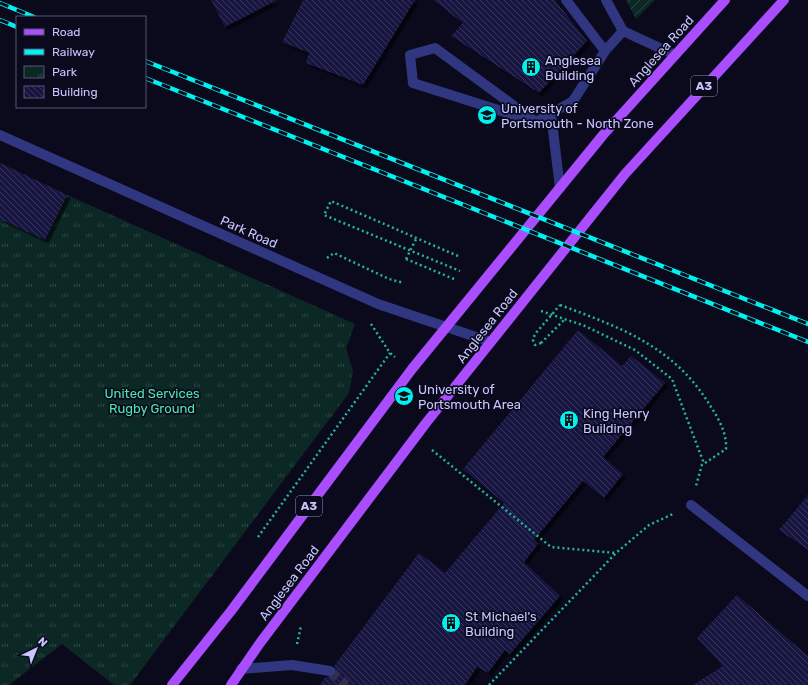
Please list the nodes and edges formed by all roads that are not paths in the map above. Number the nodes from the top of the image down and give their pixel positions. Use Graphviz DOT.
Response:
graph roads {
  1 [pos="566,0"];
  2 [pos="606,0"];
  3 [pos="725,0"];
  4 [pos="784,0"];
  5 [pos="623,30"];
  6 [pos="605,51"];
  7 [pos="675,55"];
  8 [pos="550,114"];
  9 [pos="536,122"];
  10 [pos="0,135"];
  11 [pos="560,188"];
  12 [pos="448,327"];
  13 [pos="491,342"];
  14 [pos="691,505"];
  15 [pos="808,596"];
  16 [pos="241,669"];
  17 [pos="330,671"];
  18 [pos="172,685"];
  19 [pos="231,685"];
  1 -- 6 [label="street"];
  2 -- 5 [label="street"];
  3 -- 7 [label="main road, Anglesea Road / A3"];
  4 -- 13 [label="main road, Anglesea Road / A3"];
  5 -- 6 [label="street"];
  5 -- 7 [label="street"];
  6 -- 8 [label="street"];
  7 -- 11 [label="main road, Anglesea Road / A3"];
  8 -- 9 [label="street"];
  8 -- 11 [label="street"];
  9 -- 9 [label="street"];
  10 -- 12 [label="street, Park Road"];
  11 -- 12 [label="main road, Anglesea Road / A3"];
  12 -- 13 [label="street, Park Road"];
  12 -- 18 [label="main road, Anglesea Road / A3"];
  13 -- 16 [label="main road, Anglesea Road / A3"];
  14 -- 15 [label="street"];
  16 -- 17 [label="street"];
  16 -- 19 [label="main road, Anglesea Road / A3"];
}
